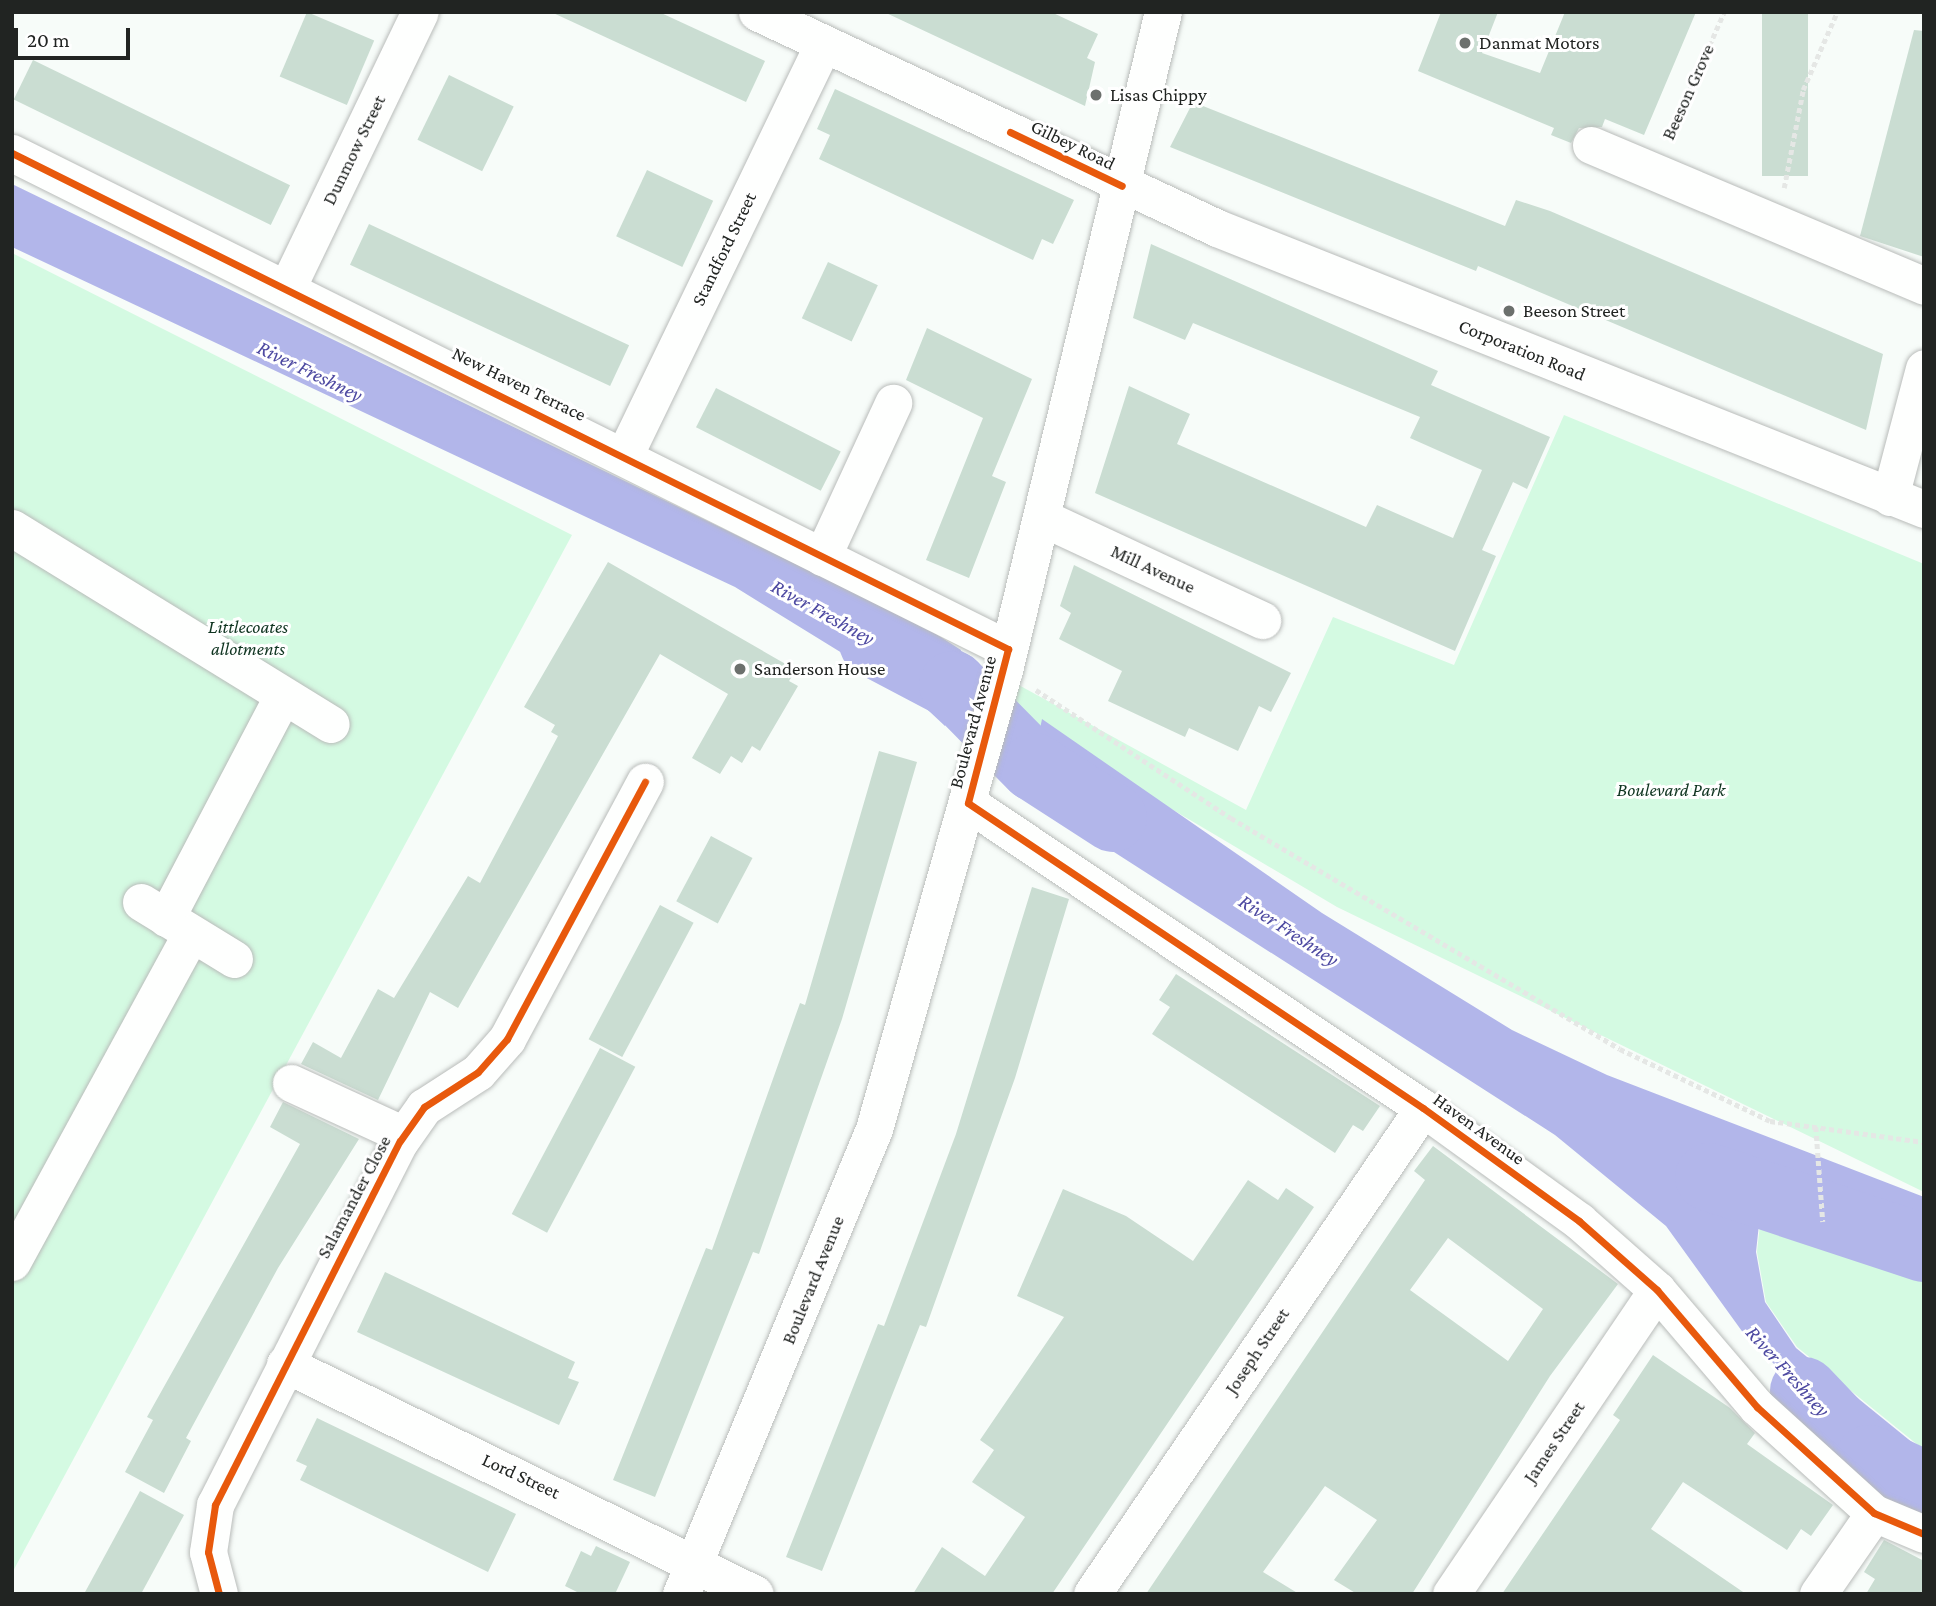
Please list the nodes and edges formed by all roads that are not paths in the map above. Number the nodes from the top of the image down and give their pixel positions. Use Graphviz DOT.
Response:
graph roads {
  1 [pos="420,12"];
  2 [pos="757,12"];
  3 [pos="1163,12"];
  4 [pos="823,44"];
  5 [pos="1591,145"];
  6 [pos="12,153"];
  7 [pos="1122,186"];
  8 [pos="1924,286"];
  9 [pos="287,288"];
  10 [pos="1924,368"];
  11 [pos="893,403"];
  12 [pos="625,454"];
  13 [pos="1889,497"];
  14 [pos="1924,509"];
  15 [pos="1043,518"];
  16 [pos="12,528"];
  17 [pos="822,557"];
  18 [pos="1262,620"];
  19 [pos="1014,668"];
  20 [pos="282,697"];
  21 [pos="331,724"];
  22 [pos="645,782"];
  23 [pos="970,794"];
  24 [pos="166,918"];
  25 [pos="234,959"];
  26 [pos="291,1083"];
  27 [pos="1423,1108"];
  28 [pos="404,1135"];
  29 [pos="12,1262"];
  30 [pos="1657,1290"];
  31 [pos="285,1364"];
  32 [pos="1874,1513"];
  33 [pos="1924,1534"];
  34 [pos="697,1560"];
  35 [pos="219,1594"];
  36 [pos="681,1594"];
  37 [pos="755,1594"];
  38 [pos="1091,1594"];
  39 [pos="1451,1594"];
  40 [pos="1818,1594"];
  1 -- 9 [label="street, Dunmow Street"];
  2 -- 4 [label="street, Gilbey Road"];
  3 -- 7 [label="street, Boulevard Avenue"];
  4 -- 7 [label="street, Gilbey Road"];
  4 -- 12 [label="street, Standford Street"];
  5 -- 8 [label="street"];
  6 -- 9 [label="street, New Haven Terrace"];
  7 -- 13 [label="street, Corporation Road"];
  7 -- 15 [label="street, Boulevard Avenue"];
  9 -- 12 [label="street, New Haven Terrace"];
  10 -- 13 [label="street"];
  11 -- 17 [label="street"];
  12 -- 17 [label="street, New Haven Terrace"];
  13 -- 14 [label="street, Corporation Road"];
  15 -- 18 [label="street, Mill Avenue"];
  15 -- 19 [label="street, Boulevard Avenue"];
  16 -- 20 [label="street"];
  17 -- 19 [label="street, New Haven Terrace"];
  19 -- 23 [label="street, Boulevard Avenue"];
  20 -- 21 [label="street"];
  20 -- 24 [label="street"];
  22 -- 28 [label="street, Salamander Close"];
  23 -- 27 [label="street, Haven Avenue"];
  23 -- 34 [label="street, Boulevard Avenue"];
  24 -- 25 [label="street"];
  24 -- 29 [label="street"];
  26 -- 28 [label="street"];
  27 -- 30 [label="street, Haven Avenue"];
  27 -- 38 [label="street, Joseph Street"];
  28 -- 31 [label="street, Salamander Close"];
  30 -- 32 [label="street, Haven Avenue"];
  30 -- 39 [label="street, James Street"];
  31 -- 34 [label="street, Lord Street"];
  31 -- 35 [label="street, Salamander Close"];
  32 -- 33 [label="street, Haven Avenue"];
  32 -- 40 [label="street"];
  34 -- 36 [label="street, Boulevard Avenue"];
  34 -- 37 [label="street, Lord Street"];
}
